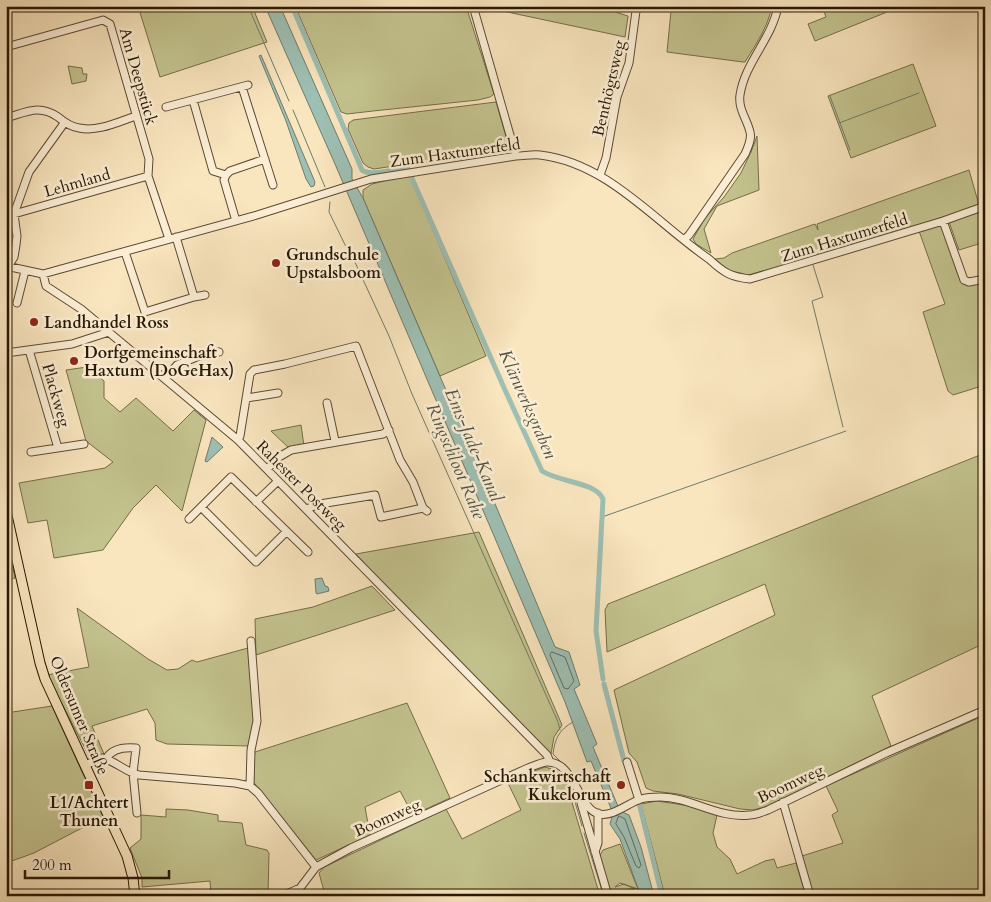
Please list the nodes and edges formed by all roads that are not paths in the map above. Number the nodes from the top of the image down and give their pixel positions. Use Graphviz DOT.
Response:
graph roads {
  1 [pos="473,6"];
  2 [pos="640,6"];
  3 [pos="778,6"];
  4 [pos="6,47"];
  5 [pos="192,100"];
  6 [pos="166,107"];
  7 [pos="136,116"];
  8 [pos="6,118"];
  9 [pos="65,122"];
  10 [pos="516,156"];
  11 [pos="265,159"];
  12 [pos="226,174"];
  13 [pos="600,175"];
  14 [pos="148,176"];
  15 [pos="273,184"];
  16 [pos="985,206"];
  17 [pos="14,214"];
  18 [pos="236,221"];
  19 [pos="943,221"];
  20 [pos="172,238"];
  21 [pos="684,240"];
  22 [pos="125,252"];
  23 [pos="7,266"];
  24 [pos="25,271"];
  25 [pos="42,274"];
  26 [pos="985,279"];
  27 [pos="205,296"];
  28 [pos="194,297"];
  29 [pos="17,303"];
  30 [pos="110,332"];
  31 [pos="29,350"];
  32 [pos="219,352"];
  33 [pos="6,353"];
  34 [pos="165,379"];
  35 [pos="278,393"];
  36 [pos="247,398"];
  37 [pos="327,403"];
  38 [pos="389,430"];
  39 [pos="238,440"];
  40 [pos="335,442"];
  41 [pos="84,444"];
  42 [pos="58,448"];
  43 [pos="31,452"];
  44 [pos="267,469"];
  45 [pos="278,481"];
  46 [pos="256,502"];
  47 [pos="201,507"];
  48 [pos="306,508"];
  49 [pos="6,511"];
  50 [pos="189,519"];
  51 [pos="286,532"];
  52 [pos="308,552"];
  53 [pos="251,641"];
  54 [pos="985,710"];
  55 [pos="106,759"];
  56 [pos="550,762"];
  57 [pos="627,762"];
  58 [pos="85,766"];
  59 [pos="133,773"];
  60 [pos="250,786"];
  61 [pos="582,798"];
  62 [pos="639,800"];
  63 [pos="783,802"];
  64 [pos="137,813"];
  65 [pos="598,814"];
  66 [pos="595,853"];
  67 [pos="316,867"];
  68 [pos="134,895"];
  69 [pos="282,896"];
  70 [pos="608,896"];
  71 [pos="810,896"];
  1 -- 10 [label="street"];
  2 -- 13 [label="street, Benthögtsweg"];
  3 -- 21 [label="street"];
  4 -- 7 [label="street, Am Deepstück"];
  5 -- 6 [label="street"];
  5 -- 11 [label="street"];
  5 -- 12 [label="street"];
  7 -- 9 [label="street"];
  7 -- 14 [label="street, Am Deepstück"];
  8 -- 9 [label="street"];
  9 -- 17 [label="street"];
  10 -- 13 [label="street, Zum Haxtumerfeld"];
  10 -- 18 [label="street, Zum Haxtumerfeld"];
  11 -- 12 [label="street"];
  11 -- 15 [label="street"];
  12 -- 18 [label="street"];
  13 -- 21 [label="street, Zum Haxtumerfeld"];
  14 -- 17 [label="street, Lehmland"];
  14 -- 20 [label="street, Am Deepstück"];
  16 -- 19 [label="street, Zum Haxtumerfeld"];
  17 -- 23 [label="street"];
  18 -- 20 [label="street, Zum Haxtumerfeld"];
  19 -- 21 [label="street, Zum Haxtumerfeld"];
  19 -- 26 [label="street"];
  20 -- 22 [label="street, Zum Haxtumerfeld"];
  20 -- 28 [label="street, Am Deepstück"];
  22 -- 25 [label="street, Zum Haxtumerfeld"];
  22 -- 28 [label="street"];
  23 -- 24 [label="street"];
  24 -- 25 [label="street"];
  24 -- 29 [label="street"];
  25 -- 30 [label="street, Rahester Postweg"];
  27 -- 28 [label="street"];
  30 -- 31 [label="street"];
  30 -- 34 [label="street, Rahester Postweg"];
  31 -- 33 [label="street"];
  31 -- 42 [label="street, Plackweg"];
  32 -- 34 [label="street"];
  34 -- 39 [label="street, Rahester Postweg"];
  35 -- 36 [label="street"];
  36 -- 38 [label="street"];
  36 -- 39 [label="street"];
  37 -- 40 [label="street"];
  38 -- 40 [label="street"];
  38 -- 48 [label="street"];
  39 -- 44 [label="street, Rahester Postweg"];
  40 -- 44 [label="street"];
  41 -- 42 [label="street, Plackweg"];
  42 -- 43 [label="street, Plackweg"];
  44 -- 45 [label="street, Rahester Postweg"];
  45 -- 46 [label="street"];
  45 -- 48 [label="street, Rahester Postweg"];
  46 -- 47 [label="street"];
  46 -- 51 [label="street"];
  47 -- 50 [label="street"];
  47 -- 51 [label="street"];
  48 -- 56 [label="street, Rahester Postweg"];
  49 -- 58 [label="main road, Oldersumer Straße"];
  51 -- 52 [label="street"];
  53 -- 60 [label="street"];
  54 -- 63 [label="street, Boomweg"];
  55 -- 58 [label="street"];
  55 -- 59 [label="street"];
  55 -- 59 [label="street"];
  56 -- 61 [label="street"];
  56 -- 67 [label="street, Boomweg"];
  57 -- 62 [label="street"];
  58 -- 68 [label="main road, Oldersumer Straße"];
  59 -- 60 [label="street"];
  59 -- 64 [label="street"];
  60 -- 67 [label="street"];
  61 -- 65 [label="street"];
  61 -- 66 [label="street"];
  62 -- 63 [label="street, Boomweg"];
  62 -- 65 [label="street, Boomweg"];
  63 -- 71 [label="street"];
  65 -- 66 [label="street"];
  66 -- 70 [label="street"];
  67 -- 69 [label="street, Boomweg"];
}
